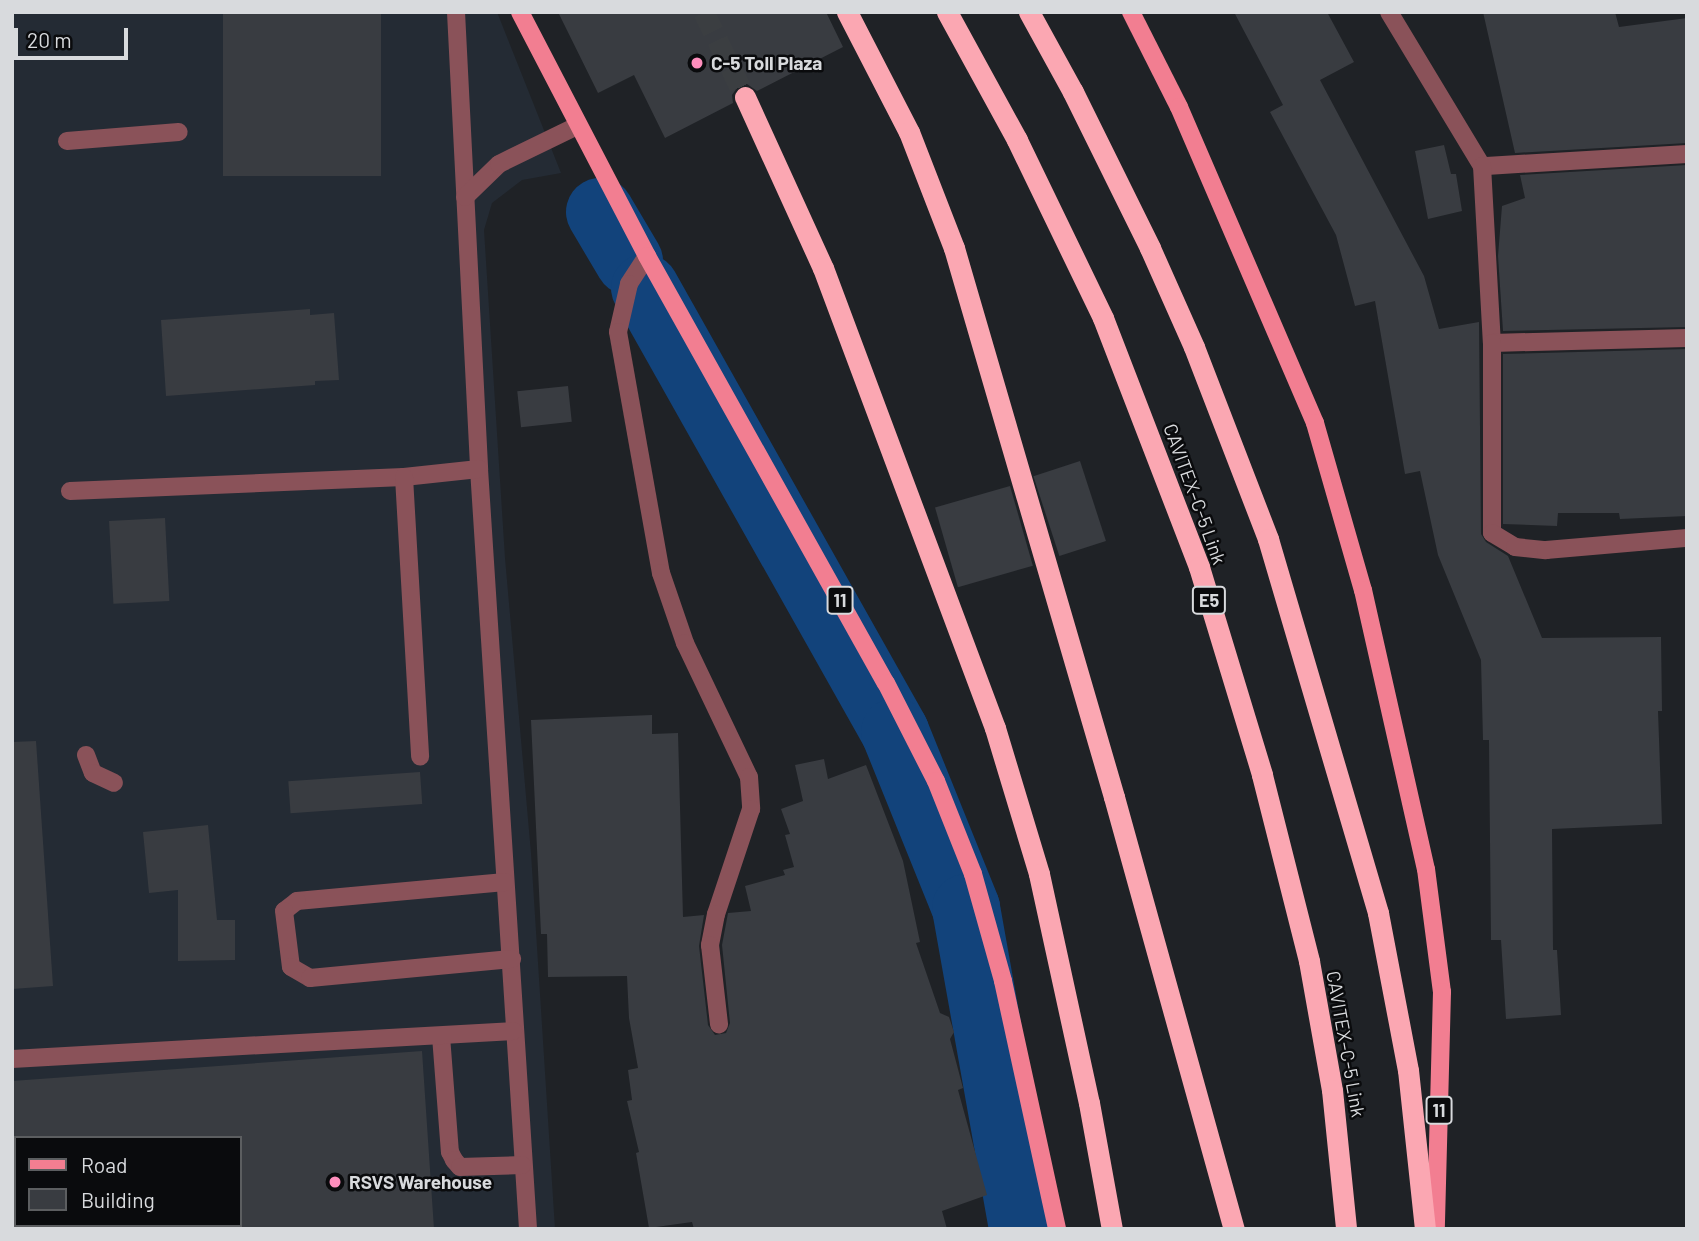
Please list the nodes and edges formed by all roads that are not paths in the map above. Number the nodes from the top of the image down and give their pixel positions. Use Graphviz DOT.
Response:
graph roads {
  1 [pos="456,12"];
  2 [pos="520,12"];
  3 [pos="847,12"];
  4 [pos="947,12"];
  5 [pos="1029,12"];
  6 [pos="1131,12"];
  7 [pos="1389,12"];
  8 [pos="745,97"];
  9 [pos="577,126"];
  10 [pos="179,132"];
  11 [pos="66,141"];
  12 [pos="1687,154"];
  13 [pos="1482,166"];
  14 [pos="465,197"];
  15 [pos="647,256"];
  16 [pos="1687,338"];
  17 [pos="1492,343"];
  18 [pos="479,469"];
  19 [pos="404,477"];
  20 [pos="70,491"];
  21 [pos="1687,538"];
  22 [pos="86,755"];
  23 [pos="420,757"];
  24 [pos="114,783"];
  25 [pos="505,882"];
  26 [pos="512,960"];
  27 [pos="719,1024"];
  28 [pos="513,1031"];
  29 [pos="441,1036"];
  30 [pos="12,1059"];
  31 [pos="523,1165"];
  32 [pos="527,1229"];
  33 [pos="1057,1229"];
  34 [pos="1112,1229"];
  35 [pos="1234,1229"];
  36 [pos="1346,1229"];
  37 [pos="1425,1229"];
  38 [pos="1436,1229"];
  1 -- 14 [label="street"];
  2 -- 9 [label="main road, 11"];
  3 -- 35 [label="highway"];
  4 -- 36 [label="highway, CAVITEX–C-5 Link / E5"];
  5 -- 37 [label="highway"];
  6 -- 38 [label="main road, 11"];
  7 -- 13 [label="street"];
  8 -- 34 [label="highway"];
  9 -- 14 [label="street"];
  9 -- 15 [label="main road, 11"];
  10 -- 11 [label="street"];
  12 -- 13 [label="street"];
  13 -- 17 [label="street"];
  14 -- 18 [label="street"];
  15 -- 27 [label="street"];
  15 -- 33 [label="main road, 11"];
  16 -- 17 [label="street"];
  17 -- 21 [label="street"];
  18 -- 19 [label="street"];
  18 -- 25 [label="street"];
  19 -- 20 [label="street"];
  19 -- 23 [label="street"];
  22 -- 24 [label="street"];
  25 -- 26 [label="street"];
  25 -- 26 [label="street"];
  26 -- 28 [label="street"];
  28 -- 29 [label="street"];
  28 -- 31 [label="street"];
  29 -- 30 [label="street"];
  29 -- 31 [label="street"];
  31 -- 32 [label="street"];
}
